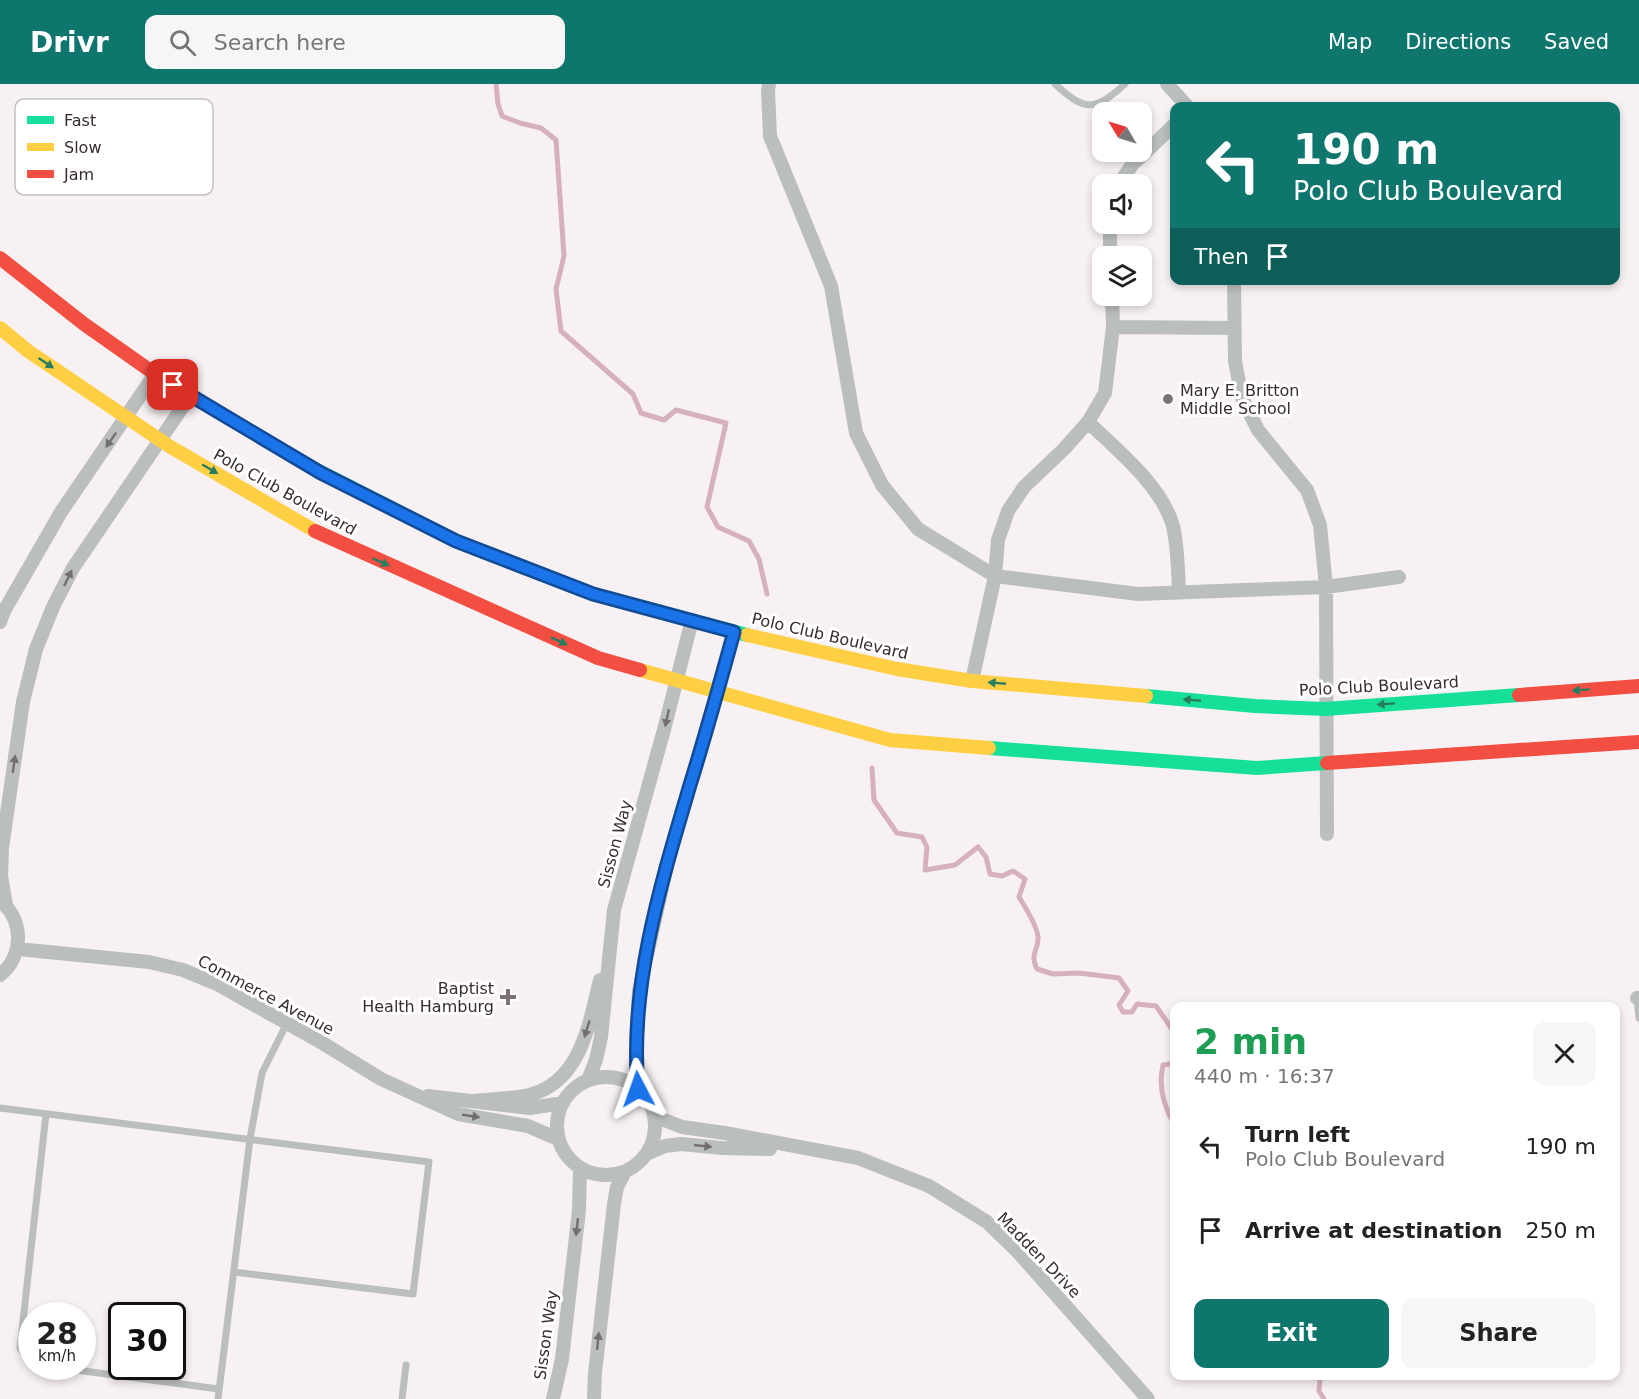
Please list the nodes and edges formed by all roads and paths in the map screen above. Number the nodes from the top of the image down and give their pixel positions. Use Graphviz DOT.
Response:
graph roads {
  1 [pos="769,84"];
  2 [pos="1055,84"];
  3 [pos="1125,84"];
  4 [pos="1167,84"];
  5 [pos="1183,102"];
  6 [pos="1170,129"];
  7 [pos="1126,174"];
  8 [pos="0,258"];
  9 [pos="1234,285"];
  10 [pos="1112,306"];
  11 [pos="0,327"];
  12 [pos="1113,327"];
  13 [pos="1234,328"];
  14 [pos="155,374"];
  15 [pos="190,396"];
  16 [pos="127,417"];
  17 [pos="1088,422"];
  18 [pos="160,440"];
  19 [pos="995,576"];
  20 [pos="1399,577"];
  21 [pos="1326,587"];
  22 [pos="1179,592"];
  23 [pos="692,620"];
  24 [pos="0,622"];
  25 [pos="734,632"];
  26 [pos="676,680"];
  27 [pos="972,681"];
  28 [pos="1639,686"];
  29 [pos="717,691"];
  30 [pos="1325,709"];
  31 [pos="1639,742"];
  32 [pos="1326,763"];
  33 [pos="1327,834"];
  34 [pos="3,903"];
  35 [pos="614,910"];
  36 [pos="18,949"];
  37 [pos="1,974"];
  38 [pos="0,988"];
  39 [pos="1638,998"];
  40 [pos="1639,1018"];
  41 [pos="287,1023"];
  42 [pos="588,1080"];
  43 [pos="638,1089"];
  44 [pos="417,1094"];
  45 [pos="473,1101"];
  46 [pos="563,1103"];
  47 [pos="0,1108"];
  48 [pos="46,1114"];
  49 [pos="654,1116"];
  50 [pos="250,1139"];
  51 [pos="558,1139"];
  52 [pos="812,1150"];
  53 [pos="646,1154"];
  54 [pos="580,1169"];
  55 [pos="625,1172"];
  56 [pos="234,1272"];
  57 [pos="25,1302"];
  58 [pos="406,1365"];
  59 [pos="96,1373"];
  60 [pos="219,1389"];
  61 [pos="218,1399"];
  62 [pos="402,1399"];
  63 [pos="553,1399"];
  64 [pos="594,1399"];
  65 [pos="1148,1399"];
  1 -- 19 [label="street"];
  2 -- 3 [label="lane"];
  4 -- 5 [label="street"];
  6 -- 7 [label="street"];
  8 -- 14 [label="street, Polo Club Boulevard"];
  9 -- 13 [label="street"];
  10 -- 12 [label="street"];
  11 -- 16 [label="street, Polo Club Boulevard, one-way"];
  12 -- 13 [label="street"];
  12 -- 17 [label="street"];
  13 -- 21 [label="street"];
  14 -- 15 [label="street, Polo Club Boulevard"];
  14 -- 16 [label="street"];
  15 -- 18 [label="street"];
  15 -- 23 [label="street, Polo Club Boulevard"];
  16 -- 18 [label="street, Polo Club Boulevard"];
  16 -- 24 [label="street, one-way"];
  17 -- 19 [label="street"];
  17 -- 22 [label="street"];
  18 -- 26 [label="street, Polo Club Boulevard, one-way"];
  34 -- 18 [label="street, one-way"];
  19 -- 22 [label="street"];
  19 -- 27 [label="street"];
  20 -- 21 [label="street"];
  21 -- 22 [label="street"];
  21 -- 30 [label="street"];
  23 -- 25 [label="street, Polo Club Boulevard"];
  23 -- 26 [label="street, Sisson Way"];
  25 -- 27 [label="street, Polo Club Boulevard"];
  25 -- 29 [label="street"];
  26 -- 29 [label="street, Polo Club Boulevard"];
  26 -- 35 [label="street, Sisson Way, one-way"];
  30 -- 27 [label="street, Polo Club Boulevard, one-way"];
  28 -- 30 [label="street, Polo Club Boulevard, one-way"];
  29 -- 32 [label="street, Polo Club Boulevard"];
  29 -- 43 [label="street"];
  30 -- 32 [label="street"];
  31 -- 32 [label="street, Polo Club Boulevard"];
  32 -- 33 [label="street"];
  34 -- 36 [label="street"];
  35 -- 42 [label="street, Sisson Way"];
  35 -- 45 [label="street, one-way"];
  36 -- 37 [label="street"];
  36 -- 41 [label="street, Commerce Avenue"];
  37 -- 38 [label="street"];
  39 -- 40 [label="lane"];
  41 -- 44 [label="street, Commerce Avenue"];
  41 -- 50 [label="lane"];
  42 -- 43 [label="street"];
  42 -- 46 [label="street"];
  43 -- 49 [label="street"];
  44 -- 45 [label="street, Commerce Avenue"];
  44 -- 51 [label="street, Commerce Avenue, one-way"];
  45 -- 46 [label="street, Commerce Avenue"];
  46 -- 51 [label="street"];
  47 -- 48 [label="lane"];
  48 -- 50 [label="lane"];
  48 -- 57 [label="lane"];
  49 -- 52 [label="street, Madden Drive"];
  49 -- 53 [label="street"];
  50 -- 56 [label="lane"];
  50 -- 56 [label="lane"];
  51 -- 54 [label="street"];
  53 -- 52 [label="street, Madden Drive, one-way"];
  52 -- 65 [label="street, Madden Drive"];
  53 -- 55 [label="street"];
  54 -- 55 [label="street"];
  54 -- 63 [label="street, Sisson Way, one-way"];
  64 -- 55 [label="street, one-way"];
  56 -- 60 [label="lane"];
  58 -- 62 [label="lane"];
  59 -- 60 [label="lane"];
  60 -- 61 [label="lane"];
}
